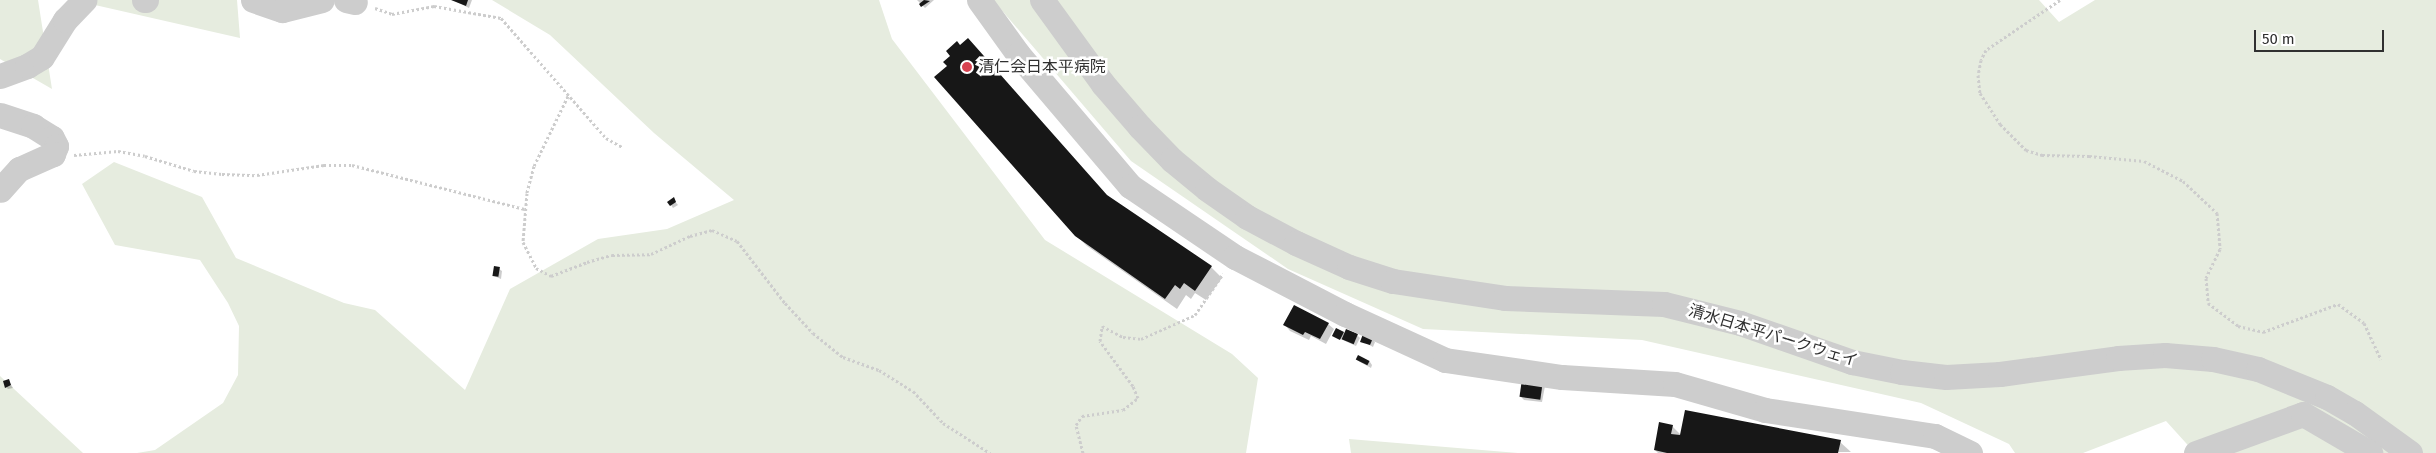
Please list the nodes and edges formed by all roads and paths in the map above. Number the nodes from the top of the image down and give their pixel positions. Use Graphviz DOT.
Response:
graph roads {
  1 [pos="84,0"];
  2 [pos="253,0"];
  3 [pos="322,0"];
  4 [pos="979,0"];
  5 [pos="1042,0"];
  6 [pos="2060,0"];
  7 [pos="351,1"];
  8 [pos="0,76"];
  9 [pos="568,96"];
  10 [pos="0,115"];
  11 [pos="622,147"];
  12 [pos="53,154"];
  13 [pos="0,190"];
  14 [pos="525,209"];
  15 [pos="1236,257"];
  16 [pos="2381,359"];
  17 [pos="990,453"];
  18 [pos="1084,453"];
  19 [pos="1970,453"];
  20 [pos="2196,453"];
  21 [pos="2370,453"];
  22 [pos="2410,453"];
  1 -- 8 [label="street"];
  2 -- 3 [label="street"];
  4 -- 15 [label="street"];
  5 -- 22 [label="street, 清水日本平パークウェイ"];
  6 -- 16 [label="path"];
  7 -- 9 [label="path"];
  9 -- 11 [label="path"];
  9 -- 14 [label="path"];
  10 -- 12 [label="street"];
  12 -- 13 [label="street"];
  12 -- 14 [label="path"];
  14 -- 17 [label="path"];
  15 -- 18 [label="path"];
  15 -- 19 [label="street"];
  20 -- 21 [label="street"];
}
